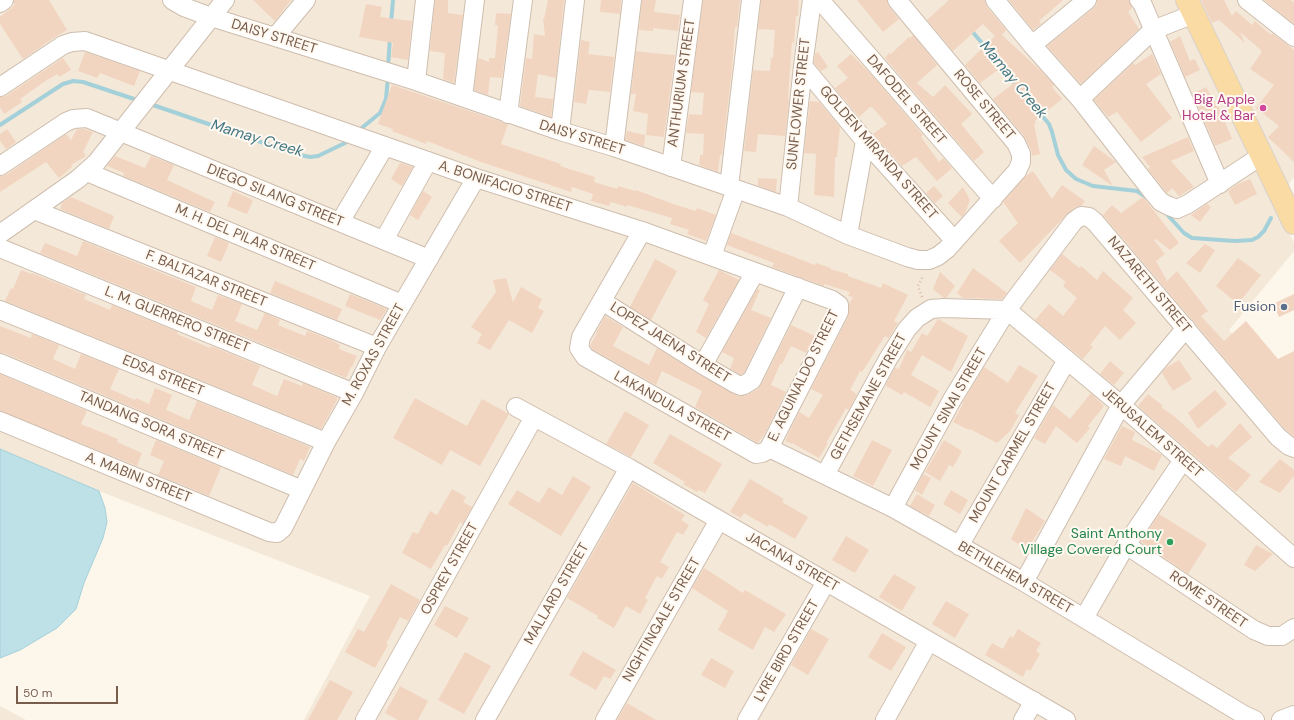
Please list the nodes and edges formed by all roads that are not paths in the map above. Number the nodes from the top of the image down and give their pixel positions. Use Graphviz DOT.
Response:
graph roads {
  1 [pos="4,0"];
  2 [pos="172,0"];
  3 [pos="225,0"];
  4 [pos="306,0"];
  5 [pos="425,0"];
  6 [pos="475,0"];
  7 [pos="523,0"];
  8 [pos="575,0"];
  9 [pos="632,0"];
  10 [pos="693,0"];
  11 [pos="751,0"];
  12 [pos="812,0"];
  13 [pos="820,0"];
  14 [pos="897,0"];
  15 [pos="995,0"];
  16 [pos="1087,0"];
  17 [pos="1139,0"];
  18 [pos="1247,0"];
  19 [pos="0,3"];
  20 [pos="1190,7"];
  21 [pos="211,17"];
  22 [pos="1153,30"];
  23 [pos="276,36"];
  24 [pos="1294,37"];
  25 [pos="1032,45"];
  26 [pos="803,66"];
  27 [pos="169,71"];
  28 [pos="416,81"];
  29 [pos="0,87"];
  30 [pos="463,97"];
  31 [pos="1080,99"];
  32 [pos="508,114"];
  33 [pos="560,131"];
  34 [pos="121,133"];
  35 [pos="866,141"];
  36 [pos="385,146"];
  37 [pos="614,147"];
  38 [pos="1261,156"];
  39 [pos="428,161"];
  40 [pos="0,166"];
  41 [pos="670,167"];
  42 [pos="87,172"];
  43 [pos="476,178"];
  44 [pos="1220,184"];
  45 [pos="733,188"];
  46 [pos="993,199"];
  47 [pos="788,207"];
  48 [pos="1291,209"];
  49 [pos="34,210"];
  50 [pos="340,222"];
  51 [pos="642,231"];
  52 [pos="0,234"];
  53 [pos="848,235"];
  54 [pos="384,240"];
  55 [pos="951,245"];
  56 [pos="0,248"];
  57 [pos="712,256"];
  58 [pos="429,259"];
  59 [pos="755,272"];
  60 [pos="798,287"];
  61 [pos="602,301"];
  62 [pos="402,304"];
  63 [pos="839,305"];
  64 [pos="0,310"];
  65 [pos="1007,310"];
  66 [pos="1186,328"];
  67 [pos="377,347"];
  68 [pos="1067,360"];
  69 [pos="0,363"];
  70 [pos="703,365"];
  71 [pos="354,393"];
  72 [pos="1120,405"];
  73 [pos="516,408"];
  74 [pos="534,417"];
  75 [pos="0,421"];
  76 [pos="326,442"];
  77 [pos="769,448"];
  78 [pos="1294,448"];
  79 [pos="1183,460"];
  80 [pos="629,468"];
  81 [pos="826,475"];
  82 [pos="302,490"];
  83 [pos="893,508"];
  84 [pos="719,520"];
  85 [pos="277,533"];
  86 [pos="1126,545"];
  87 [pos="959,546"];
  88 [pos="1294,558"];
  89 [pos="826,582"];
  90 [pos="1024,582"];
  91 [pos="1084,618"];
  92 [pos="1294,628"];
  93 [pos="929,641"];
  94 [pos="1034,701"];
  95 [pos="1294,716"];
  96 [pos="365,720"];
  97 [pos="485,720"];
  98 [pos="605,720"];
  99 [pos="748,720"];
  100 [pos="885,720"];
  101 [pos="1023,720"];
  102 [pos="1066,720"];
  103 [pos="1255,720"];
  104 [pos="1282,720"];
  1 -- 19 [label="street"];
  2 -- 21 [label="street, DAISY STREET"];
  3 -- 21 [label="street"];
  4 -- 23 [label="street"];
  5 -- 28 [label="street"];
  6 -- 30 [label="street"];
  7 -- 32 [label="street"];
  8 -- 33 [label="street"];
  9 -- 37 [label="street"];
  10 -- 41 [label="street, ANTHURIUM STREET"];
  11 -- 45 [label="street"];
  12 -- 26 [label="street, SUNFLOWER STREET"];
  13 -- 46 [label="street, DAFODEL STREET"];
  14 -- 46 [label="street, ROSE STREET"];
  15 -- 25 [label="street"];
  16 -- 25 [label="street"];
  17 -- 22 [label="street"];
  18 -- 24 [label="street"];
  20 -- 22 [label="street"];
  20 -- 38 [label="main road"];
  21 -- 23 [label="street, DAISY STREET"];
  21 -- 27 [label="street"];
  22 -- 31 [label="street"];
  22 -- 44 [label="street"];
  23 -- 28 [label="street, DAISY STREET"];
  25 -- 31 [label="street"];
  26 -- 35 [label="street, GOLDEN MIRANDA STREET"];
  26 -- 47 [label="street, SUNFLOWER STREET"];
  27 -- 29 [label="street, A. BONIFACIO STREET"];
  27 -- 34 [label="street"];
  27 -- 36 [label="street, A. BONIFACIO STREET"];
  28 -- 30 [label="street, DAISY STREET"];
  30 -- 32 [label="street, DAISY STREET"];
  31 -- 44 [label="street"];
  32 -- 33 [label="street, DAISY STREET"];
  33 -- 37 [label="street, DAISY STREET"];
  34 -- 40 [label="street, DIEGO SILANG STREET"];
  34 -- 42 [label="street"];
  34 -- 50 [label="street, DIEGO SILANG STREET"];
  35 -- 53 [label="street"];
  35 -- 55 [label="street, GOLDEN MIRANDA STREET"];
  36 -- 39 [label="street, A. BONIFACIO STREET"];
  36 -- 50 [label="street"];
  37 -- 41 [label="street, DAISY STREET"];
  38 -- 44 [label="street"];
  38 -- 48 [label="main road"];
  39 -- 43 [label="street, A. BONIFACIO STREET"];
  39 -- 54 [label="street"];
  41 -- 45 [label="street, DAISY STREET"];
  42 -- 49 [label="street"];
  42 -- 62 [label="street, M. H. DEL PILAR STREET"];
  43 -- 51 [label="street, A. BONIFACIO STREET"];
  43 -- 58 [label="street, M. ROXAS STREET"];
  45 -- 47 [label="street, DAISY STREET"];
  45 -- 57 [label="street"];
  46 -- 55 [label="street, ROSE STREET"];
  47 -- 53 [label="street, DAISY STREET"];
  49 -- 52 [label="street"];
  49 -- 67 [label="street, F. BALTAZAR STREET"];
  50 -- 54 [label="street, DIEGO SILANG STREET"];
  51 -- 57 [label="street, A. BONIFACIO STREET"];
  51 -- 61 [label="street"];
  53 -- 55 [label="street, DAISY STREET"];
  54 -- 58 [label="street, DIEGO SILANG STREET"];
  56 -- 71 [label="street, L. M. GUERRERO STREET"];
  57 -- 59 [label="street, A. BONIFACIO STREET"];
  58 -- 62 [label="street, M. ROXAS STREET"];
  59 -- 60 [label="street, A. BONIFACIO STREET"];
  59 -- 70 [label="street"];
  60 -- 63 [label="street, A. BONIFACIO STREET"];
  60 -- 70 [label="street, LOPEZ JAENA STREET"];
  61 -- 70 [label="street, LOPEZ JAENA STREET"];
  61 -- 77 [label="street, LAKANDULA STREET"];
  62 -- 67 [label="street, M. ROXAS STREET"];
  63 -- 77 [label="street, E. AGUINALDO STREET"];
  64 -- 76 [label="street, EDSA STREET"];
  65 -- 66 [label="street, NAZARETH STREET"];
  65 -- 68 [label="street, JERUSALEM STREET"];
  65 -- 81 [label="street, GETHSEMANE STREET"];
  65 -- 83 [label="street, MOUNT SINAI STREET"];
  66 -- 72 [label="street"];
  66 -- 78 [label="street, NAZARETH STREET"];
  67 -- 71 [label="street, M. ROXAS STREET"];
  68 -- 72 [label="street, JERUSALEM STREET"];
  68 -- 87 [label="street, MOUNT CARMEL STREET"];
  69 -- 82 [label="street, TANDANG SORA STREET"];
  71 -- 76 [label="street, M. ROXAS STREET"];
  72 -- 79 [label="street, JERUSALEM STREET"];
  72 -- 90 [label="street"];
  73 -- 74 [label="street, JACANA STREET"];
  74 -- 80 [label="street, JACANA STREET"];
  74 -- 96 [label="street, OSPREY STREET"];
  75 -- 85 [label="street, A. MABINI STREET"];
  76 -- 82 [label="street, M. ROXAS STREET"];
  77 -- 81 [label="street, BETHLEHEM STREET"];
  79 -- 86 [label="street"];
  79 -- 88 [label="street, JERUSALEM STREET"];
  80 -- 84 [label="street, JACANA STREET"];
  80 -- 97 [label="street, MALLARD STREET"];
  81 -- 83 [label="street, BETHLEHEM STREET"];
  82 -- 85 [label="street, M. ROXAS STREET"];
  83 -- 87 [label="street, BETHLEHEM STREET"];
  84 -- 89 [label="street, JACANA STREET"];
  84 -- 98 [label="street, NIGHTINGALE STREET"];
  86 -- 91 [label="street"];
  86 -- 92 [label="street, ROME STREET"];
  87 -- 90 [label="street, BETHLEHEM STREET"];
  89 -- 93 [label="street, JACANA STREET"];
  89 -- 99 [label="street, LYRE BIRD STREET"];
  90 -- 91 [label="street, BETHLEHEM STREET"];
  91 -- 103 [label="street, BETHLEHEM STREET"];
  93 -- 94 [label="street, JACANA STREET"];
  93 -- 100 [label="street"];
  94 -- 101 [label="street"];
  94 -- 102 [label="street, JACANA STREET"];
  95 -- 104 [label="street"];
}
